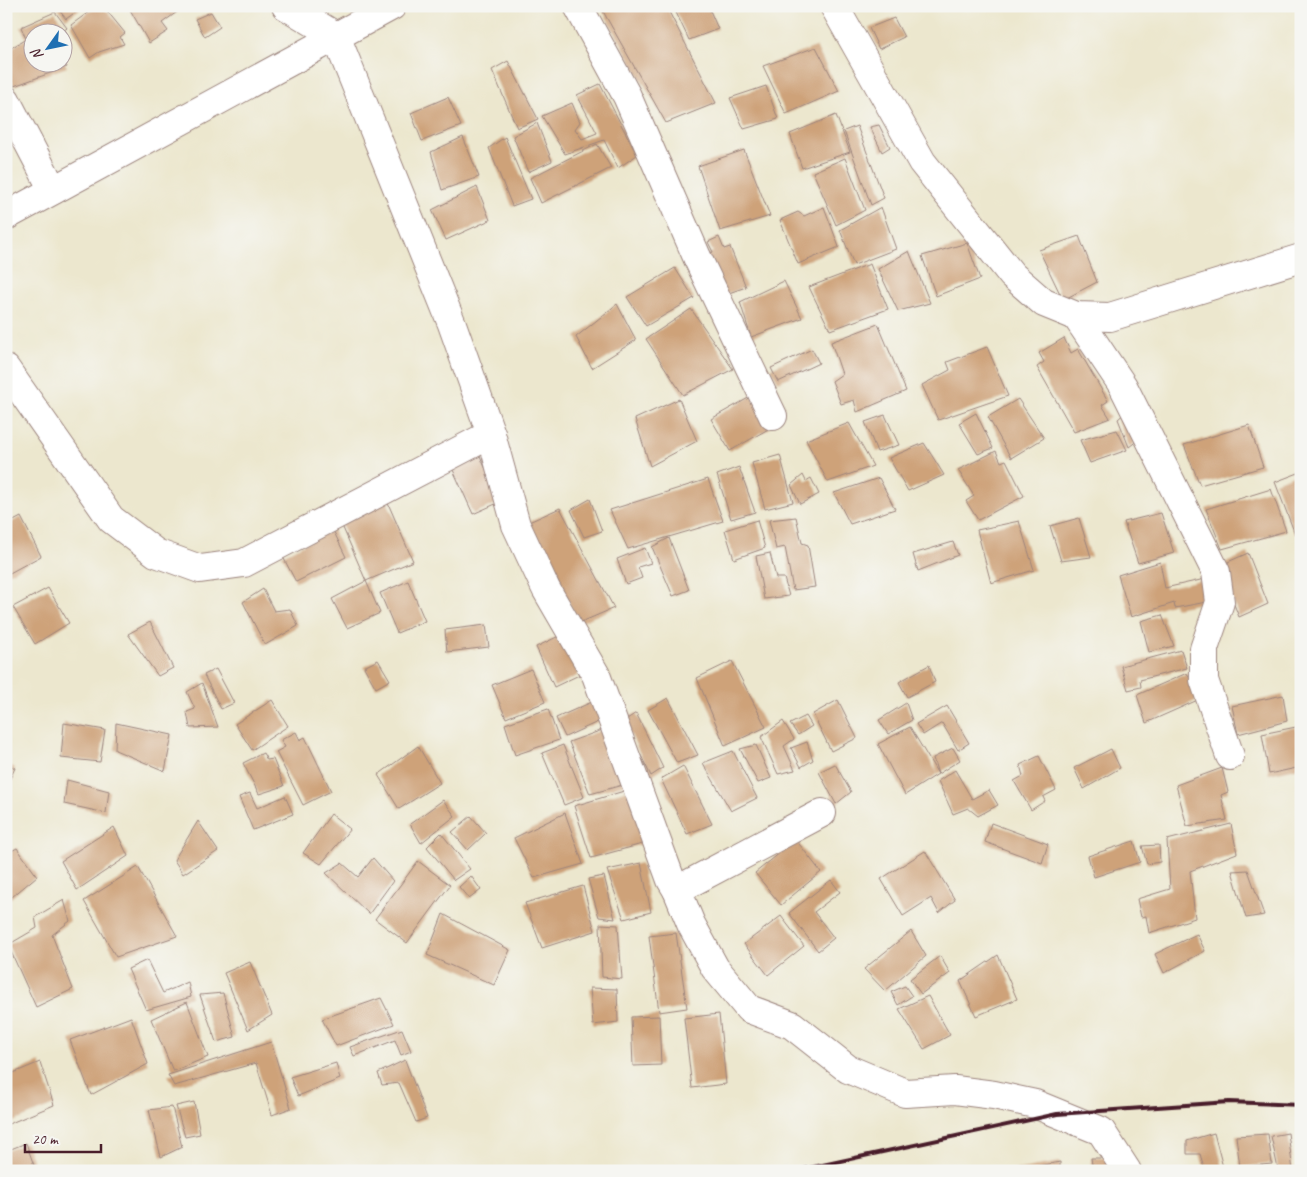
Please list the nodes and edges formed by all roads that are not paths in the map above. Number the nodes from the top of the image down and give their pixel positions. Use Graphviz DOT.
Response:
graph roads {
  1 [pos="286,6"];
  2 [pos="392,6"];
  3 [pos="578,6"];
  4 [pos="834,6"];
  5 [pos="336,36"];
  6 [pos="6,100"];
  7 [pos="53,190"];
  8 [pos="6,216"];
  9 [pos="1301,258"];
  10 [pos="1076,316"];
  11 [pos="6,369"];
  12 [pos="773,416"];
  13 [pos="491,434"];
  14 [pos="1230,756"];
  15 [pos="822,813"];
  16 [pos="677,890"];
  17 [pos="1127,1171"];
  1 -- 5 [label="street"];
  2 -- 5 [label="street"];
  3 -- 12 [label="street"];
  4 -- 10 [label="street"];
  5 -- 7 [label="street"];
  5 -- 13 [label="street"];
  6 -- 7 [label="street"];
  7 -- 8 [label="street"];
  9 -- 10 [label="street"];
  10 -- 14 [label="street"];
  11 -- 13 [label="street"];
  13 -- 16 [label="street"];
  15 -- 16 [label="street"];
  16 -- 17 [label="street"];
}
